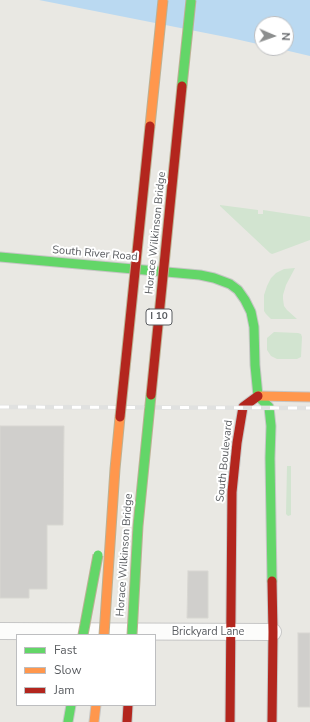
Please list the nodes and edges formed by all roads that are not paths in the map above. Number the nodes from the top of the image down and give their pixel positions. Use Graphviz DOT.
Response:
graph roads {
  1 [pos="163,0"];
  2 [pos="191,0"];
  3 [pos="0,257"];
  4 [pos="258,396"];
  5 [pos="310,397"];
  6 [pos="115,469"];
  7 [pos="0,631"];
  8 [pos="273,632"];
  9 [pos="230,633"];
  10 [pos="83,634"];
  11 [pos="104,634"];
  12 [pos="132,634"];
  13 [pos="71,706"];
  14 [pos="96,706"];
  15 [pos="128,706"];
  16 [pos="68,722"];
  17 [pos="94,722"];
  18 [pos="127,722"];
  19 [pos="230,722"];
  20 [pos="272,722"];
  1 -- 6 [label="main road, Horace Wilkinson Bridge / I 10, bridge"];
  2 -- 12 [label="main road, Horace Wilkinson Bridge / I 10, bridge"];
  3 -- 4 [label="main road, South River Road"];
  4 -- 5 [label="main road"];
  4 -- 8 [label="main road"];
  4 -- 9 [label="main road, South Boulevard"];
  6 -- 10 [label="main road, bridge"];
  6 -- 11 [label="main road, I 10, bridge"];
  7 -- 9 [label="street, Brickyard Lane"];
  8 -- 9 [label="street, Brickyard Lane"];
  8 -- 20 [label="main road"];
  9 -- 19 [label="main road, South Boulevard"];
  13 -- 16 [label="main road"];
  14 -- 17 [label="main road"];
  15 -- 18 [label="main road"];
}
